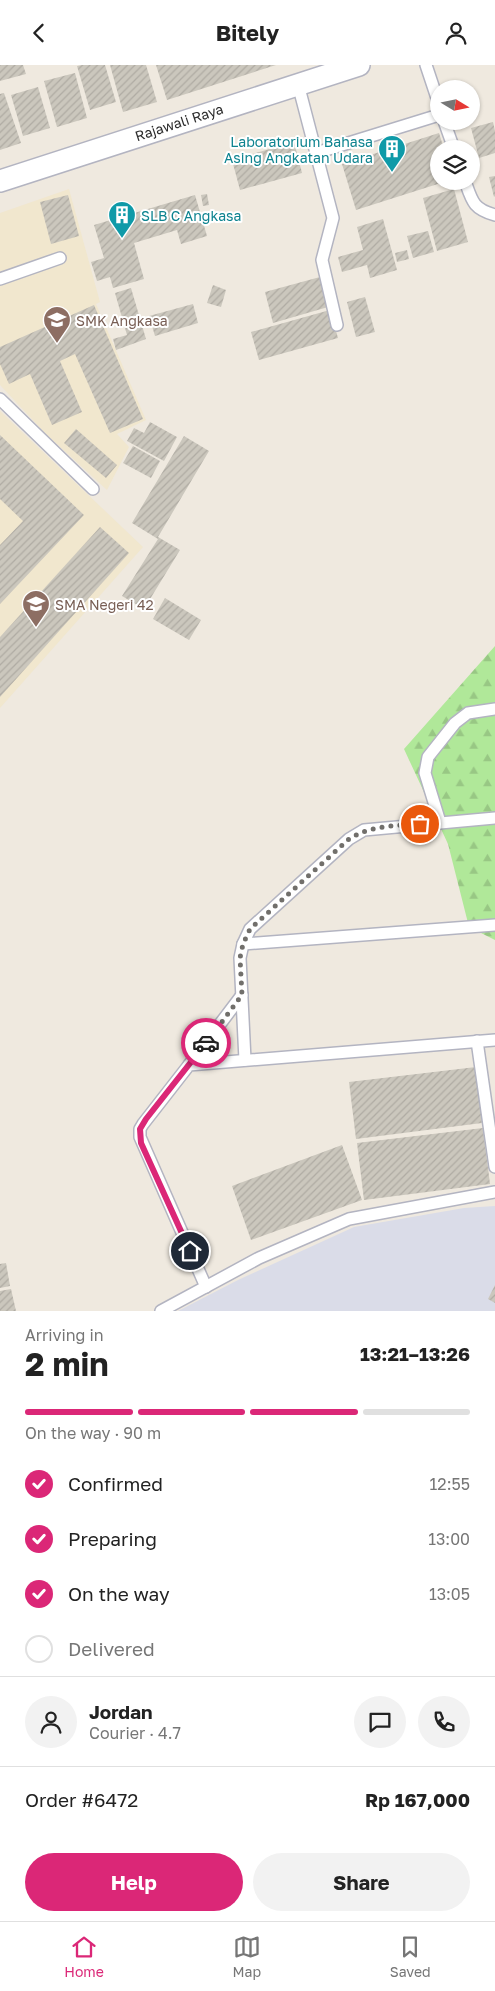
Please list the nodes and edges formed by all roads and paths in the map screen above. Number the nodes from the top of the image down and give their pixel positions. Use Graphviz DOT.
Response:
graph roads {
  1 [pos="359,65"];
  2 [pos="426,65"];
  3 [pos="431,80"];
  4 [pos="298,84"];
  5 [pos="430,118"];
  6 [pos="316,153"];
  7 [pos="0,181"];
  8 [pos="469,190"];
  9 [pos="495,215"];
  10 [pos="60,258"];
  11 [pos="0,279"];
  12 [pos="336,325"];
  13 [pos="0,399"];
  14 [pos="93,489"];
  15 [pos="495,709"];
  16 [pos="495,818"];
  17 [pos="440,822"];
  18 [pos="495,925"];
  19 [pos="243,944"];
  20 [pos="242,995"];
  21 [pos="495,1040"];
  22 [pos="477,1041"];
  23 [pos="245,1060"];
  24 [pos="190,1065"];
  25 [pos="495,1167"];
  26 [pos="495,1192"];
  27 [pos="206,1287"];
  28 [pos="161,1311"];
  1 -- 4 [label="street, Rajawali Raya"];
  2 -- 3 [label="lane"];
  4 -- 6 [label="lane"];
  4 -- 7 [label="street, Rajawali Raya"];
  5 -- 6 [label="lane"];
  6 -- 12 [label="lane"];
  8 -- 9 [label="lane"];
  10 -- 11 [label="lane"];
  13 -- 14 [label="lane"];
  15 -- 17 [label="lane"];
  16 -- 17 [label="lane"];
  17 -- 19 [label="lane"];
  18 -- 19 [label="lane"];
  19 -- 20 [label="lane"];
  20 -- 23 [label="lane"];
  20 -- 24 [label="lane"];
  21 -- 22 [label="lane"];
  22 -- 23 [label="lane"];
  22 -- 25 [label="lane"];
  23 -- 24 [label="lane"];
  24 -- 27 [label="lane"];
  26 -- 27 [label="lane"];
  27 -- 28 [label="lane"];
}
